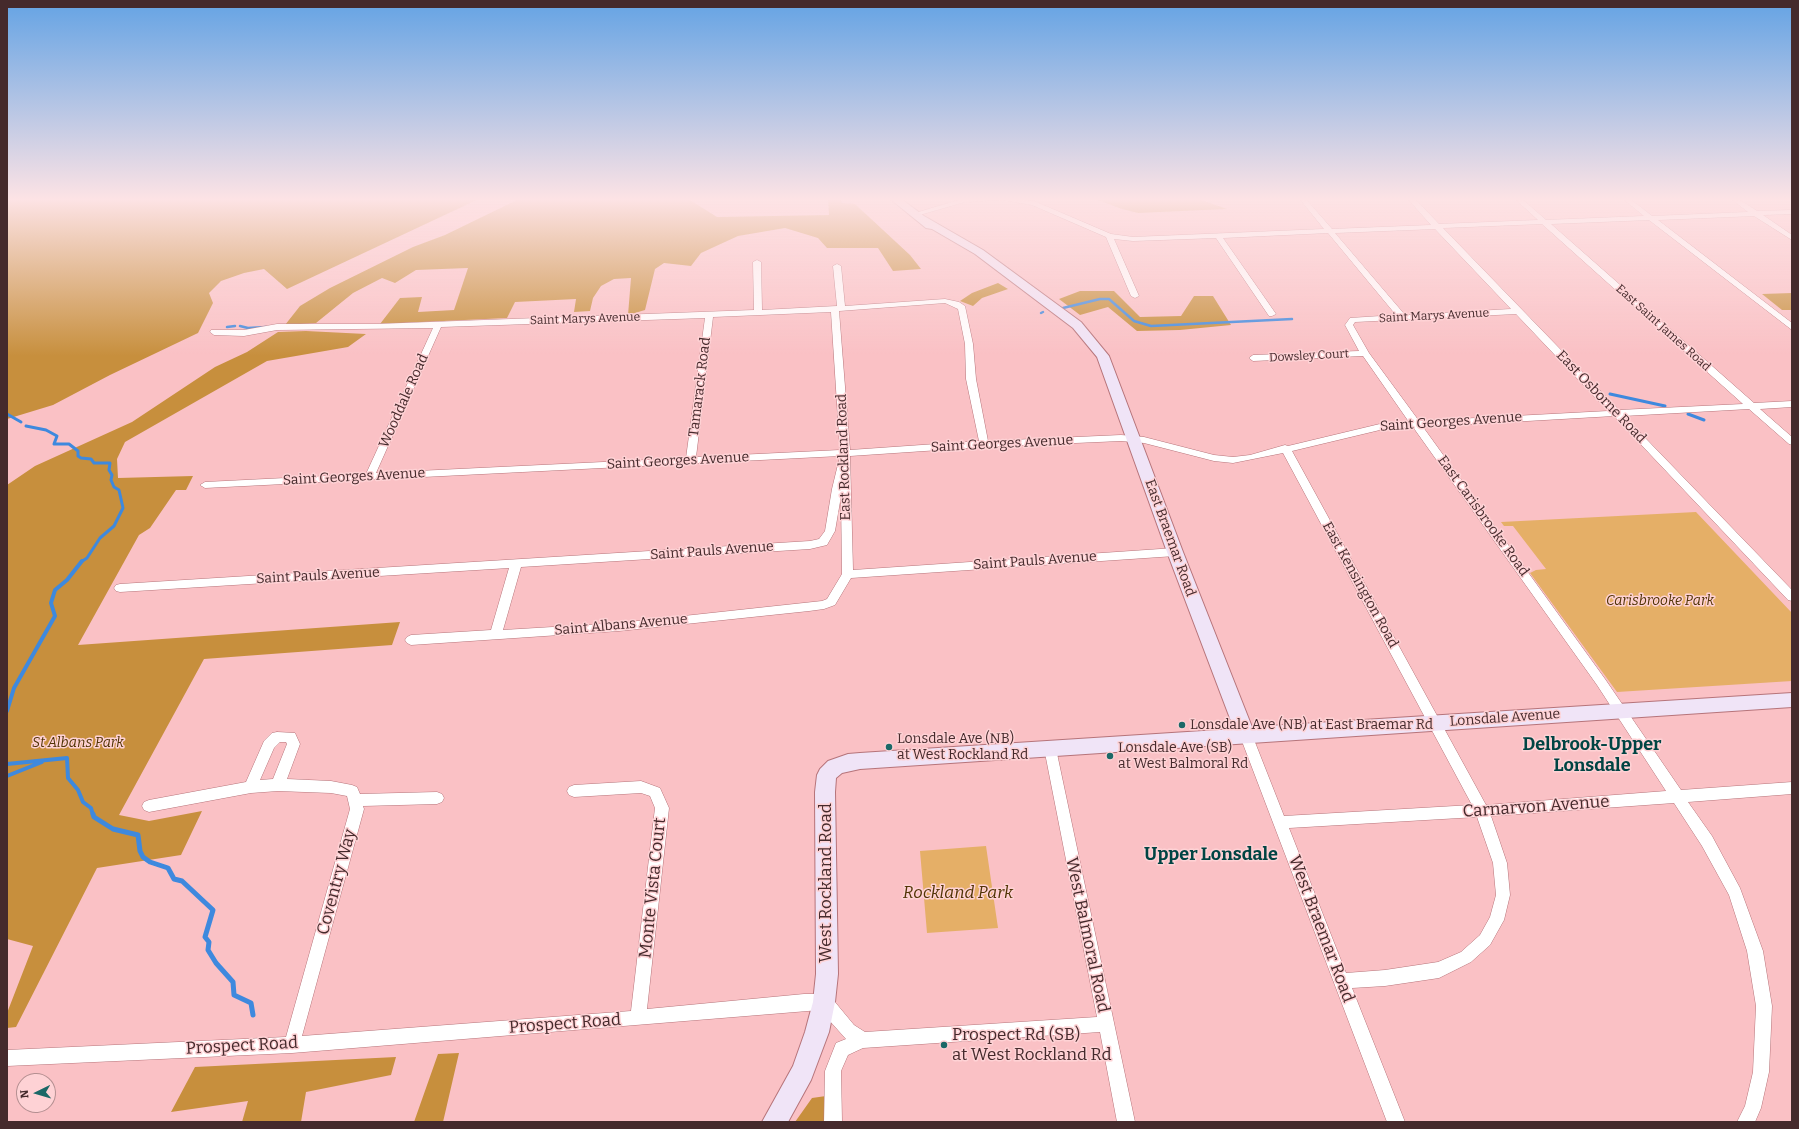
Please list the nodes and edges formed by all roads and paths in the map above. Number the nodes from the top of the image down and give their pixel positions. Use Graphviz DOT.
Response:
graph roads {
  1 [pos="967,251"];
  2 [pos="1115,251"];
  3 [pos="1229,251"];
  4 [pos="1346,251"];
  5 [pos="1461,251"];
  6 [pos="1577,251"];
  7 [pos="1693,251"];
  8 [pos="757,262"];
  9 [pos="837,266"];
  10 [pos="1135,296"];
  11 [pos="838,309"];
  12 [pos="1519,311"];
  13 [pos="758,313"];
  14 [pos="1272,314"];
  15 [pos="709,315"];
  16 [pos="1402,317"];
  17 [pos="1350,322"];
  18 [pos="438,325"];
  19 [pos="1792,327"];
  20 [pos="214,332"];
  21 [pos="1365,353"];
  22 [pos="1253,358"];
  23 [pos="1792,404"];
  24 [pos="1751,405"];
  25 [pos="1615,412"];
  26 [pos="1416,423"];
  27 [pos="1133,439"];
  28 [pos="1792,442"];
  29 [pos="984,444"];
  30 [pos="1285,448"];
  31 [pos="845,457"];
  32 [pos="691,460"];
  33 [pos="370,476"];
  34 [pos="205,485"];
  35 [pos="1175,552"];
  36 [pos="516,564"];
  37 [pos="848,574"];
  38 [pos="120,588"];
  39 [pos="1792,597"];
  40 [pos="496,634"];
  41 [pos="411,640"];
  42 [pos="1792,700"];
  43 [pos="1620,710"];
  44 [pos="1435,723"];
  45 [pos="1246,736"];
  46 [pos="1050,748"];
  47 [pos="835,767"];
  48 [pos="278,785"];
  49 [pos="252,787"];
  50 [pos="1792,788"];
  51 [pos="574,792"];
  52 [pos="1680,797"];
  53 [pos="437,798"];
  54 [pos="354,800"];
  55 [pos="149,806"];
  56 [pos="1482,811"];
  57 [pos="1280,822"];
  58 [pos="1341,981"];
  59 [pos="824,1002"];
  60 [pos="638,1018"];
  61 [pos="1106,1024"];
  62 [pos="863,1040"];
  63 [pos="292,1045"];
  64 [pos="7,1058"];
  65 [pos="774,1122"];
  66 [pos="833,1122"];
  67 [pos="1126,1122"];
  68 [pos="1396,1122"];
  69 [pos="1746,1122"];
  1 -- 27 [label="street, East Braemar Road"];
  2 -- 10 [label="street"];
  3 -- 14 [label="street"];
  4 -- 16 [label="street"];
  5 -- 12 [label="street, East Osborne Road"];
  6 -- 24 [label="street, East Saint James Road"];
  7 -- 19 [label="street"];
  8 -- 13 [label="street"];
  9 -- 11 [label="street, East Rockland Road"];
  11 -- 13 [label="street, Saint Marys Avenue"];
  11 -- 29 [label="street, Saint Marys Avenue"];
  11 -- 31 [label="street, East Rockland Road"];
  12 -- 16 [label="street, Saint Marys Avenue"];
  12 -- 25 [label="street, East Osborne Road"];
  13 -- 15 [label="street, Saint Marys Avenue"];
  15 -- 18 [label="street, Saint Marys Avenue"];
  15 -- 32 [label="street, Tamarack Road"];
  16 -- 17 [label="street, Saint Marys Avenue"];
  17 -- 21 [label="street, East Carisbrooke Road"];
  18 -- 20 [label="street, Saint Marys Avenue"];
  18 -- 33 [label="street, Wooddale Road"];
  21 -- 22 [label="street, Dowsley Court"];
  21 -- 26 [label="street, East Carisbrooke Road"];
  23 -- 24 [label="street, Saint Georges Avenue"];
  24 -- 25 [label="street, Saint Georges Avenue"];
  24 -- 28 [label="street, East Saint James Road"];
  25 -- 26 [label="street, Saint Georges Avenue"];
  25 -- 39 [label="street, East Osborne Road"];
  26 -- 30 [label="street, Saint Georges Avenue"];
  26 -- 43 [label="street, East Carisbrooke Road"];
  27 -- 29 [label="street, Saint Georges Avenue"];
  27 -- 30 [label="street, Saint Georges Avenue"];
  27 -- 35 [label="street, East Braemar Road"];
  29 -- 31 [label="street, Saint Georges Avenue"];
  30 -- 44 [label="street, East Kensington Road"];
  31 -- 32 [label="street, Saint Georges Avenue"];
  31 -- 36 [label="street, Saint Pauls Avenue"];
  31 -- 37 [label="street, East Rockland Road"];
  32 -- 33 [label="street, Saint Georges Avenue"];
  33 -- 34 [label="street, Saint Georges Avenue"];
  35 -- 37 [label="street, Saint Pauls Avenue"];
  35 -- 45 [label="street, East Braemar Road"];
  36 -- 38 [label="street, Saint Pauls Avenue"];
  36 -- 40 [label="street"];
  37 -- 40 [label="street, Saint Albans Avenue"];
  40 -- 41 [label="street, Saint Albans Avenue"];
  42 -- 43 [label="street, Lonsdale Avenue"];
  43 -- 44 [label="street, Lonsdale Avenue"];
  43 -- 52 [label="street, East Carisbrooke Road"];
  44 -- 45 [label="street, Lonsdale Avenue"];
  44 -- 56 [label="street, East Kensington Road"];
  45 -- 46 [label="street, Lonsdale Avenue"];
  45 -- 57 [label="street, West Braemar Road"];
  46 -- 47 [label="street, Lonsdale Avenue"];
  46 -- 61 [label="street, West Balmoral Road"];
  47 -- 59 [label="street, West Rockland Road"];
  48 -- 49 [label="street"];
  48 -- 49 [label="street"];
  48 -- 54 [label="street"];
  49 -- 55 [label="street"];
  50 -- 52 [label="street, Carnarvon Avenue"];
  51 -- 60 [label="street, Monte Vista Court"];
  52 -- 56 [label="street, Carnarvon Avenue"];
  52 -- 69 [label="street, East Carisbrooke Road"];
  53 -- 54 [label="street"];
  54 -- 63 [label="street, Coventry Way"];
  56 -- 57 [label="street, Carnarvon Avenue"];
  56 -- 58 [label="street, East Kensington Road"];
  57 -- 58 [label="street, West Braemar Road"];
  58 -- 68 [label="street, West Braemar Road"];
  59 -- 60 [label="street, Prospect Road"];
  59 -- 62 [label="street"];
  59 -- 65 [label="street, West Rockland Road"];
  60 -- 63 [label="street, Prospect Road"];
  61 -- 62 [label="street"];
  61 -- 67 [label="street, West Balmoral Road"];
  62 -- 66 [label="street"];
  63 -- 64 [label="street, Prospect Road"];
}
